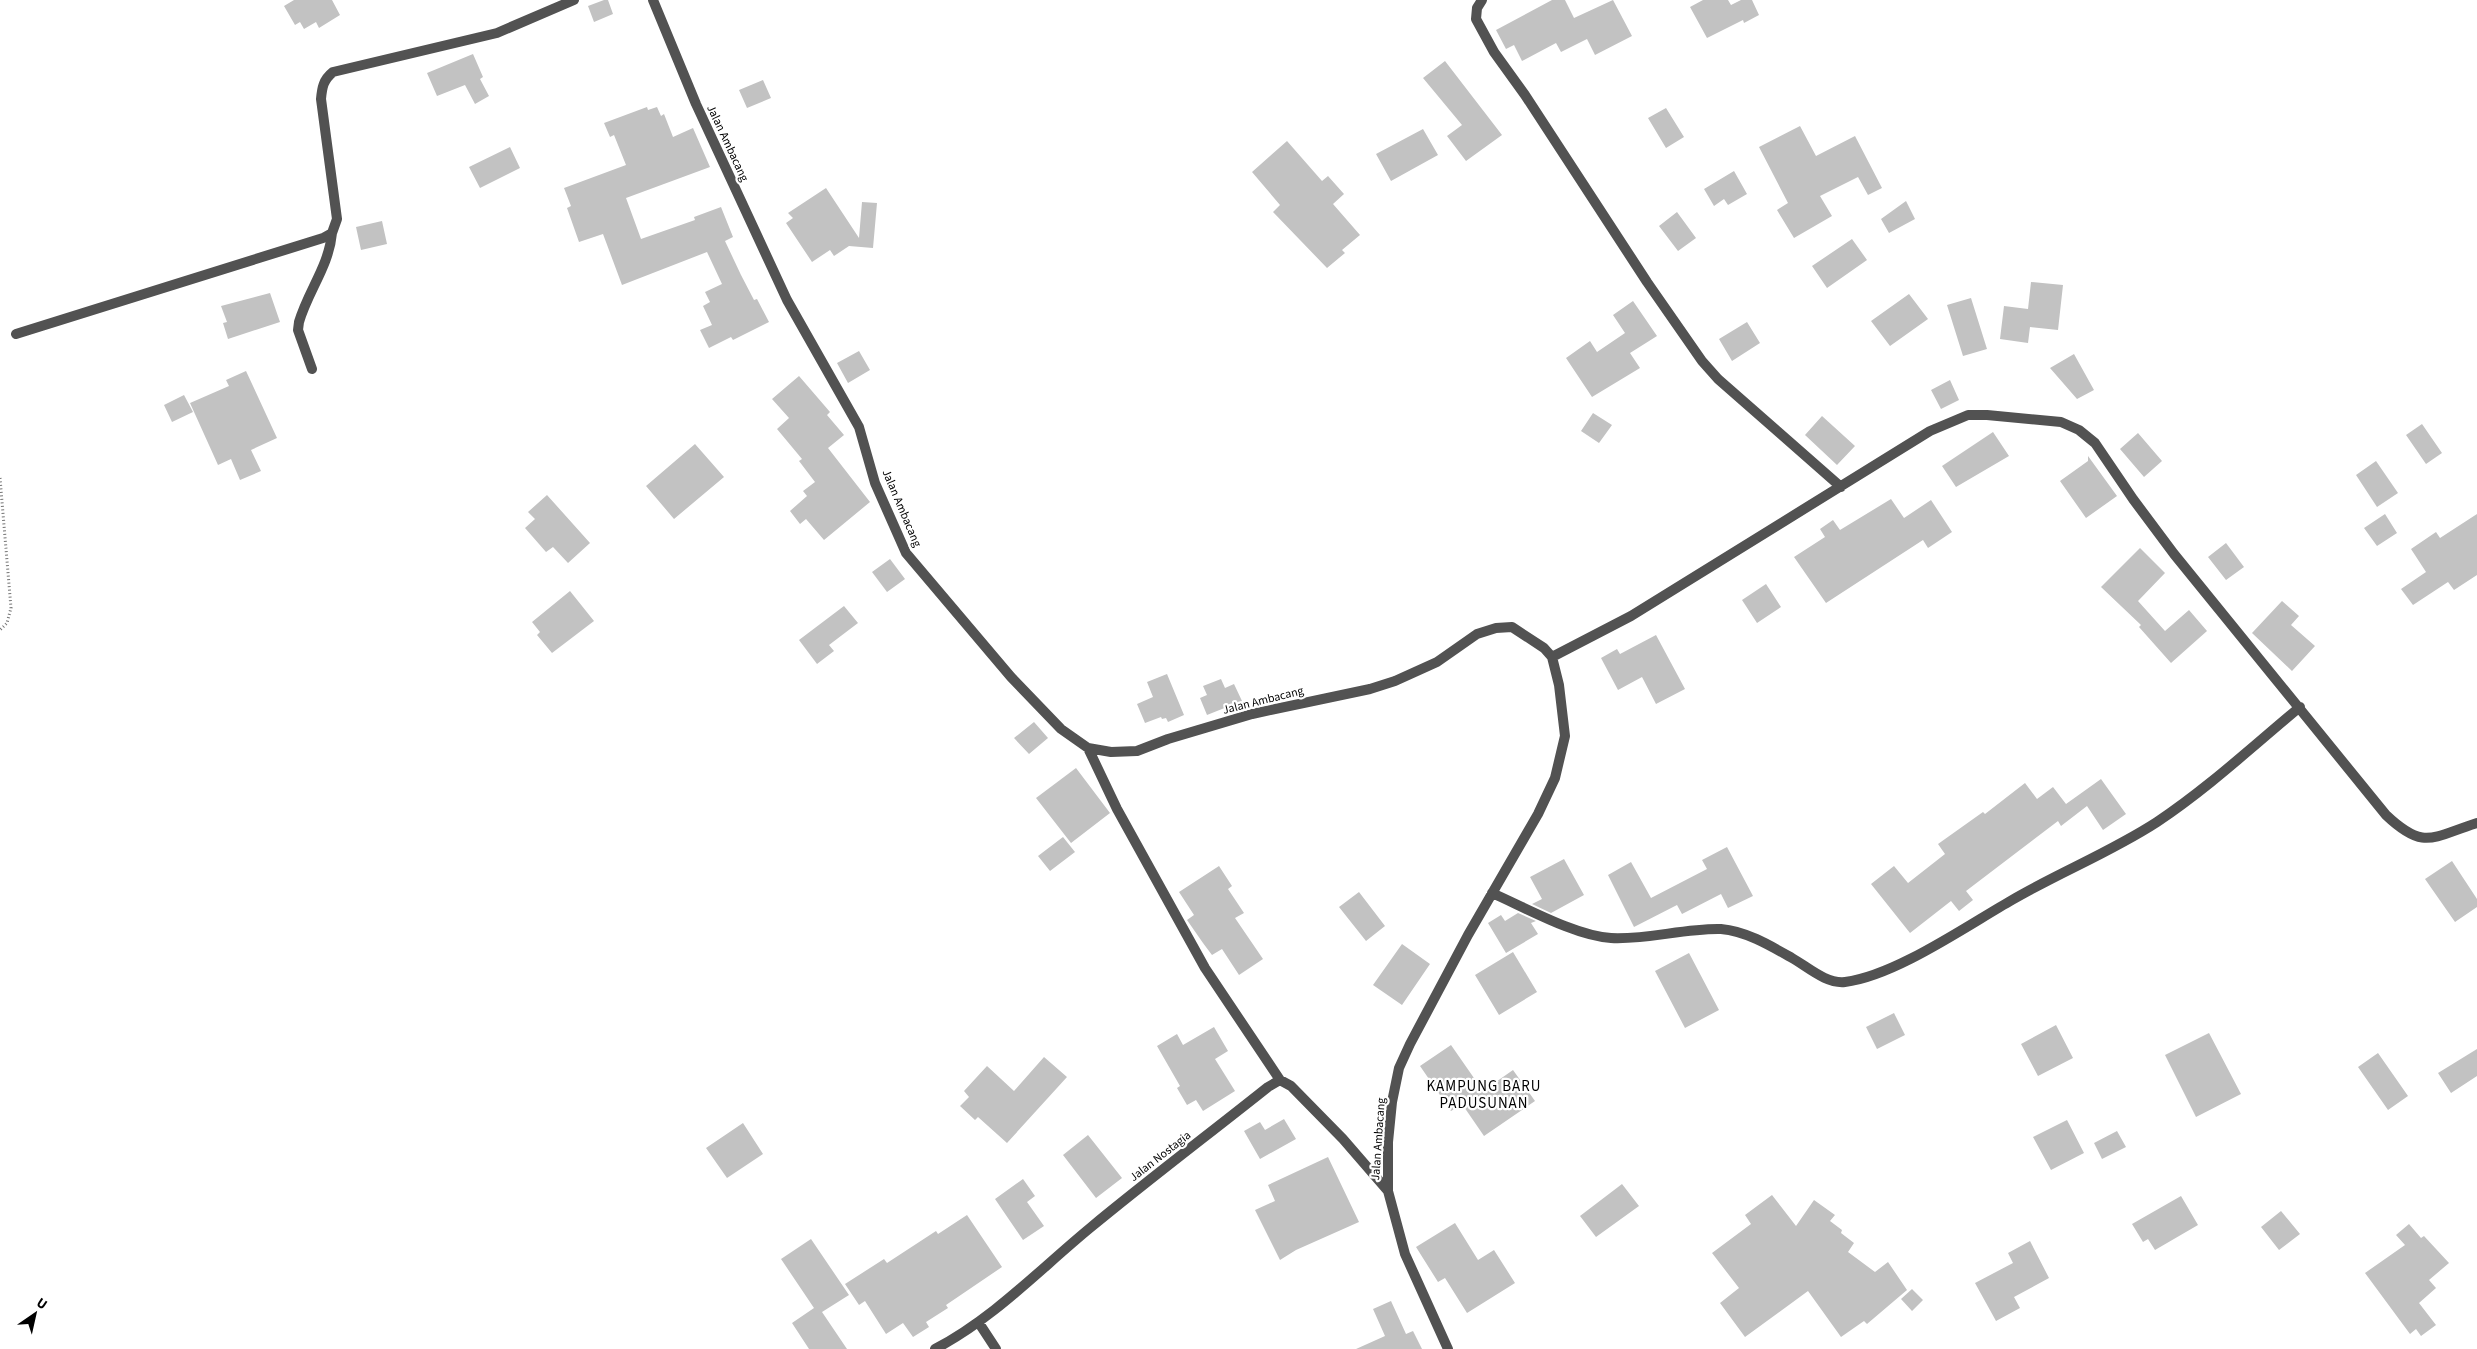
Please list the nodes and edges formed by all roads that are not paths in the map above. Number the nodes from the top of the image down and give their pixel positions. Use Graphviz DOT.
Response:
graph roads {
  1 [pos="574,0"];
  2 [pos="654,0"];
  3 [pos="1482,0"];
  4 [pos="332,233"];
  5 [pos="16,334"];
  6 [pos="312,369"];
  7 [pos="1841,487"];
  8 [pos="1552,657"];
  9 [pos="2300,708"];
  10 [pos="1088,748"];
  11 [pos="2477,823"];
  12 [pos="1492,893"];
  13 [pos="1280,1080"];
  14 [pos="1388,1190"];
  15 [pos="979,1323"];
  16 [pos="935,1349"];
  17 [pos="996,1349"];
  18 [pos="1448,1349"];
  1 -- 4 [label="street"];
  2 -- 10 [label="street, Jalan Ambacang"];
  3 -- 7 [label="street"];
  4 -- 5 [label="street"];
  4 -- 6 [label="street"];
  7 -- 8 [label="street"];
  7 -- 9 [label="street"];
  8 -- 10 [label="street, Jalan Ambacang"];
  8 -- 12 [label="street, Jalan Ambacang"];
  9 -- 11 [label="street"];
  9 -- 12 [label="street"];
  10 -- 13 [label="street"];
  12 -- 14 [label="street, Jalan Ambacang"];
  13 -- 14 [label="street"];
  13 -- 15 [label="street, Jalan Nostagia"];
  14 -- 18 [label="street, Jalan Ambacang"];
  15 -- 16 [label="street, Jalan Nostagia"];
  15 -- 17 [label="street"];
}
